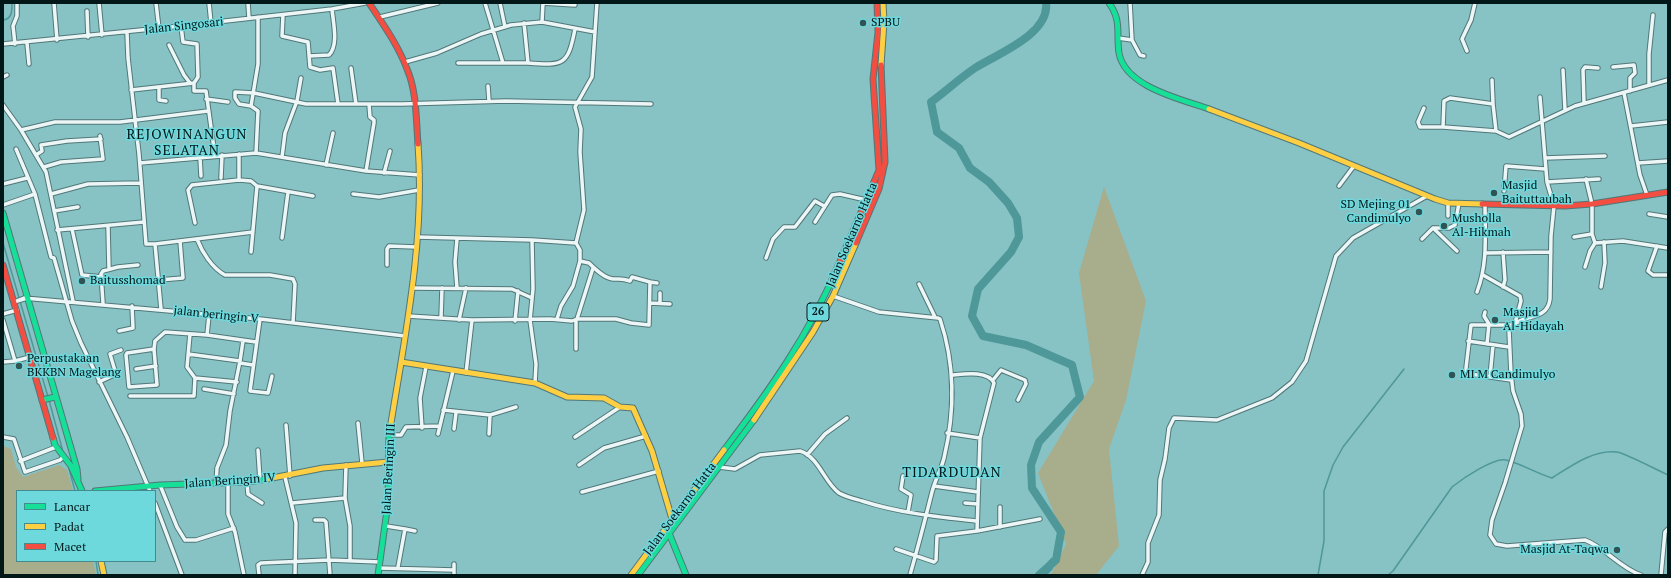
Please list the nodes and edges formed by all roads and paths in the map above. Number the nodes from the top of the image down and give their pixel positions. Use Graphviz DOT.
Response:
graph roads {
  1 [pos="17,3"];
  2 [pos="54,3"];
  3 [pos="99,3"];
  4 [pos="156,3"];
  5 [pos="209,3"];
  6 [pos="248,3"];
  7 [pos="365,3"];
  8 [pos="369,3"];
  9 [pos="438,3"];
  10 [pos="485,3"];
  11 [pos="500,3"];
  12 [pos="543,3"];
  13 [pos="597,3"];
  14 [pos="877,3"];
  15 [pos="883,3"];
  16 [pos="1109,3"];
  17 [pos="1130,3"];
  18 [pos="1475,3"];
  19 [pos="427,5"];
  20 [pos="575,5"];
  21 [pos="332,9"];
  22 [pos="87,10"];
  23 [pos="284,14"];
  24 [pos="1653,14"];
  25 [pos="258,17"];
  26 [pos="380,17"];
  27 [pos="249,18"];
  28 [pos="542,22"];
  29 [pos="211,23"];
  30 [pos="524,23"];
  31 [pos="181,26"];
  32 [pos="505,27"];
  33 [pos="159,29"];
  34 [pos="575,29"];
  35 [pos="493,31"];
  36 [pos="127,32"];
  37 [pos="595,32"];
  38 [pos="102,35"];
  39 [pos="88,36"];
  40 [pos="1118,38"];
  41 [pos="57,40"];
  42 [pos="1132,40"];
  43 [pos="26,43"];
  44 [pos="3,44"];
  45 [pos="14,44"];
  46 [pos="169,45"];
  47 [pos="1467,51"];
  48 [pos="309,56"];
  49 [pos="1144,56"];
  50 [pos="405,62"];
  51 [pos="458,63"];
  52 [pos="503,63"];
  53 [pos="528,63"];
  54 [pos="29,64"];
  55 [pos="1613,67"];
  56 [pos="351,68"];
  57 [pos="1598,68"];
  58 [pos="1563,70"];
  59 [pos="301,78"];
  60 [pos="1492,80"];
  61 [pos="1668,80"];
  62 [pos="192,83"];
  63 [pos="1649,85"];
  64 [pos="488,86"];
  65 [pos="159,87"];
  66 [pos="131,90"];
  67 [pos="1630,91"];
  68 [pos="254,93"];
  69 [pos="1624,93"];
  70 [pos="1540,97"];
  71 [pos="206,99"];
  72 [pos="166,101"];
  73 [pos="489,101"];
  74 [pos="228,102"];
  75 [pos="296,103"];
  76 [pos="415,103"];
  77 [pos="576,103"];
  78 [pos="1584,103"];
  79 [pos="3,104"];
  80 [pos="338,104"];
  81 [pos="356,104"];
  82 [pos="369,104"];
  83 [pos="652,104"];
  84 [pos="1493,104"];
  85 [pos="251,106"];
  86 [pos="1424,108"];
  87 [pos="1565,110"];
  88 [pos="208,111"];
  89 [pos="136,121"];
  90 [pos="1542,121"];
  91 [pos="1668,122"];
  92 [pos="1631,126"];
  93 [pos="1443,127"];
  94 [pos="21,130"];
  95 [pos="1496,131"];
  96 [pos="333,133"];
  97 [pos="16,149"];
  98 [pos="390,151"];
  99 [pos="256,153"];
  100 [pos="36,154"];
  101 [pos="238,154"];
  102 [pos="222,155"];
  103 [pos="215,156"];
  104 [pos="1605,156"];
  105 [pos="200,157"];
  106 [pos="282,157"];
  107 [pos="1545,158"];
  108 [pos="1668,161"];
  109 [pos="140,163"];
  110 [pos="1638,163"];
  111 [pos="326,165"];
  112 [pos="1354,166"];
  113 [pos="44,167"];
  114 [pos="1546,168"];
  115 [pos="366,171"];
  116 [pos="384,173"];
  117 [pos="878,174"];
  118 [pos="420,175"];
  119 [pos="201,176"];
  120 [pos="883,177"];
  121 [pos="27,178"];
  122 [pos="221,178"];
  123 [pos="1586,179"];
  124 [pos="1599,179"];
  125 [pos="239,180"];
  126 [pos="1547,182"];
  127 [pos="141,183"];
  128 [pos="3,184"];
  129 [pos="256,186"];
  130 [pos="1339,186"];
  131 [pos="419,190"];
  132 [pos="1504,191"];
  133 [pos="288,192"];
  134 [pos="1668,192"];
  135 [pos="35,194"];
  136 [pos="51,194"];
  137 [pos="353,194"];
  138 [pos="1647,195"];
  139 [pos="312,196"];
  140 [pos="1427,196"];
  141 [pos="866,200"];
  142 [pos="1448,203"];
  143 [pos="1458,203"];
  144 [pos="1485,204"];
  145 [pos="1592,204"];
  146 [pos="3,205"];
  147 [pos="824,206"];
  148 [pos="1554,206"];
  149 [pos="78,207"];
  150 [pos="54,211"];
  151 [pos="3,213"];
  152 [pos="1649,214"];
  153 [pos="1448,216"];
  154 [pos="1668,217"];
  155 [pos="144,222"];
  156 [pos="815,222"];
  157 [pos="195,223"];
  158 [pos="108,226"];
  159 [pos="1433,228"];
  160 [pos="72,229"];
  161 [pos="58,230"];
  162 [pos="253,232"];
  163 [pos="1592,234"];
  164 [pos="417,237"];
  165 [pos="1574,237"];
  166 [pos="282,238"];
  167 [pos="197,239"];
  168 [pos="457,239"];
  169 [pos="1422,239"];
  170 [pos="532,240"];
  171 [pos="180,241"];
  172 [pos="1595,242"];
  173 [pos="1604,242"];
  174 [pos="576,243"];
  175 [pos="155,244"];
  176 [pos="1657,246"];
  177 [pos="416,247"];
  178 [pos="1668,248"];
  179 [pos="1458,251"];
  180 [pos="251,252"];
  181 [pos="1502,252"];
  182 [pos="1550,252"];
  183 [pos="1485,253"];
  184 [pos="766,258"];
  185 [pos="580,261"];
  186 [pos="3,265"];
  187 [pos="138,265"];
  188 [pos="386,265"];
  189 [pos="1585,267"];
  190 [pos="593,268"];
  191 [pos="109,269"];
  192 [pos="1483,275"];
  193 [pos="1668,276"];
  194 [pos="102,277"];
  195 [pos="159,280"];
  196 [pos="650,282"];
  197 [pos="657,283"];
  198 [pos="919,284"];
  199 [pos="1503,287"];
  200 [pos="1601,287"];
  201 [pos="412,288"];
  202 [pos="442,288"];
  203 [pos="457,288"];
  204 [pos="466,288"];
  205 [pos="518,291"];
  206 [pos="1477,292"];
  207 [pos="660,293"];
  208 [pos="833,296"];
  209 [pos="27,298"];
  210 [pos="532,298"];
  211 [pos="65,300"];
  212 [pos="73,301"];
  213 [pos="14,302"];
  214 [pos="650,303"];
  215 [pos="103,304"];
  216 [pos="660,304"];
  217 [pos="670,304"];
  218 [pos="132,306"];
  219 [pos="161,309"];
  220 [pos="17,310"];
  221 [pos="1485,312"];
  222 [pos="5,314"];
  223 [pos="210,315"];
  224 [pos="408,316"];
  225 [pos="441,318"];
  226 [pos="936,318"];
  227 [pos="260,319"];
  228 [pos="557,319"];
  229 [pos="3,320"];
  230 [pos="459,320"];
  231 [pos="472,320"];
  232 [pos="515,320"];
  233 [pos="530,320"];
  234 [pos="577,320"];
  235 [pos="293,323"];
  236 [pos="1489,324"];
  237 [pos="1514,324"];
  238 [pos="119,331"];
  239 [pos="190,334"];
  240 [pos="207,335"];
  241 [pos="405,336"];
  242 [pos="1468,341"];
  243 [pos="243,342"];
  244 [pos="256,342"];
  245 [pos="1487,344"];
  246 [pos="1493,345"];
  247 [pos="1509,348"];
  248 [pos="154,349"];
  249 [pos="576,349"];
  250 [pos="121,350"];
  251 [pos="188,354"];
  252 [pos="30,357"];
  253 [pos="15,361"];
  254 [pos="3,362"];
  255 [pos="240,362"];
  256 [pos="401,362"];
  257 [pos="253,365"];
  258 [pos="156,366"];
  259 [pos="426,367"];
  260 [pos="136,369"];
  261 [pos="453,371"];
  262 [pos="466,373"];
  263 [pos="952,375"];
  264 [pos="272,376"];
  265 [pos="1490,377"];
  266 [pos="195,378"];
  267 [pos="993,380"];
  268 [pos="1511,380"];
  269 [pos="99,382"];
  270 [pos="237,382"];
  271 [pos="535,383"];
  272 [pos="204,389"];
  273 [pos="234,394"];
  274 [pos="130,396"];
  275 [pos="55,397"];
  276 [pos="42,400"];
  277 [pos="1018,400"];
  278 [pos="516,406"];
  279 [pos="620,407"];
  280 [pos="443,410"];
  281 [pos="456,413"];
  282 [pos="490,415"];
  283 [pos="847,418"];
  284 [pos="358,423"];
  285 [pos="286,425"];
  286 [pos="440,426"];
  287 [pos="422,428"];
  288 [pos="454,429"];
  289 [pos="947,433"];
  290 [pos="438,434"];
  291 [pos="489,434"];
  292 [pos="389,435"];
  293 [pos="646,436"];
  294 [pos="3,437"];
  295 [pos="575,438"];
  296 [pos="980,438"];
  297 [pos="56,447"];
  298 [pos="258,450"];
  299 [pos="72,451"];
  300 [pos="807,455"];
  301 [pos="63,457"];
  302 [pos="20,461"];
  303 [pos="388,462"];
  304 [pos="362,463"];
  305 [pos="346,465"];
  306 [pos="579,466"];
  307 [pos="719,467"];
  308 [pos="659,471"];
  309 [pos="903,476"];
  310 [pos="288,477"];
  311 [pos="78,479"];
  312 [pos="260,480"];
  313 [pos="247,482"];
  314 [pos="228,483"];
  315 [pos="216,484"];
  316 [pos="160,485"];
  317 [pos="934,486"];
  318 [pos="149,489"];
  319 [pos="82,490"];
  320 [pos="118,490"];
  321 [pos="582,492"];
  322 [pos="978,492"];
  323 [pos="345,498"];
  324 [pos="262,503"];
  325 [pos="292,503"];
  326 [pos="965,503"];
  327 [pos="978,504"];
  328 [pos="156,505"];
  329 [pos="1000,506"];
  330 [pos="908,512"];
  331 [pos="927,514"];
  332 [pos="672,519"];
  333 [pos="1040,519"];
  334 [pos="315,520"];
  335 [pos="976,521"];
  336 [pos="386,526"];
  337 [pos="1000,527"];
  338 [pos="234,528"];
  339 [pos="405,529"];
  340 [pos="1668,529"];
  341 [pos="415,531"];
  342 [pos="977,531"];
  343 [pos="669,532"];
  344 [pos="896,549"];
  345 [pos="1666,549"];
  346 [pos="916,557"];
  347 [pos="329,560"];
  348 [pos="350,560"];
  349 [pos="101,562"];
  350 [pos="296,562"];
  351 [pos="380,562"];
  352 [pos="454,564"];
  353 [pos="398,567"];
  354 [pos="379,568"];
  355 [pos="1629,570"];
  356 [pos="454,573"];
  357 [pos="635,573"];
  358 [pos="104,575"];
  359 [pos="182,575"];
  360 [pos="244,575"];
  361 [pos="259,575"];
  362 [pos="295,575"];
  363 [pos="330,575"];
  364 [pos="378,575"];
  365 [pos="686,575"];
  366 [pos="910,575"];
  367 [pos="1142,575"];
  368 [pos="1630,575"];
  369 [pos="1641,575"];
  370 [pos="1661,575"];
  1 -- 45 [label="street"];
  2 -- 41 [label="street"];
  3 -- 38 [label="street"];
  4 -- 33 [label="street"];
  5 -- 29 [label="street"];
  6 -- 27 [label="street"];
  7 -- 21 [label="street, Jalan Singosari"];
  8 -- 26 [label="main road, Jalan Beringin III"];
  9 -- 19 [label="street"];
  10 -- 35 [label="street"];
  11 -- 32 [label="street"];
  12 -- 20 [label="street"];
  12 -- 28 [label="street"];
  13 -- 37 [label="street"];
  14 -- 117 [label="main road, Jalan Soekarno Hatta / 26"];
  15 -- 120 [label="main road, Jalan Soekarno Hatta / 26"];
  16 -- 40 [label="main road"];
  17 -- 42 [label="street"];
  18 -- 47 [label="street"];
  19 -- 26 [label="street"];
  21 -- 23 [label="street, Jalan Singosari"];
  21 -- 48 [label="street"];
  22 -- 39 [label="street"];
  23 -- 25 [label="street, Jalan Singosari"];
  23 -- 48 [label="street"];
  24 -- 63 [label="street"];
  25 -- 27 [label="street, Jalan Singosari"];
  25 -- 68 [label="street"];
  26 -- 50 [label="main road, Jalan Beringin III"];
  27 -- 29 [label="street, Jalan Singosari"];
  28 -- 30 [label="street"];
  28 -- 34 [label="street"];
  29 -- 31 [label="street, Jalan Singosari"];
  30 -- 32 [label="street"];
  30 -- 53 [label="street"];
  31 -- 33 [label="street, Jalan Singosari"];
  31 -- 62 [label="street"];
  32 -- 35 [label="street"];
  33 -- 36 [label="street, Jalan Singosari"];
  34 -- 37 [label="street"];
  34 -- 53 [label="street"];
  35 -- 50 [label="street"];
  35 -- 52 [label="street"];
  36 -- 38 [label="street, Jalan Singosari"];
  36 -- 66 [label="street"];
  37 -- 77 [label="street"];
  38 -- 39 [label="street, Jalan Singosari"];
  39 -- 41 [label="street, Jalan Singosari"];
  40 -- 42 [label="street"];
  40 -- 112 [label="main road"];
  41 -- 43 [label="street, Jalan Singosari"];
  42 -- 49 [label="street"];
  43 -- 45 [label="street, Jalan Singosari"];
  43 -- 54 [label="street"];
  44 -- 45 [label="street, Jalan Singosari"];
  46 -- 62 [label="street"];
  48 -- 80 [label="street"];
  50 -- 76 [label="main road, Jalan Beringin III"];
  51 -- 52 [label="street"];
  52 -- 53 [label="street"];
  55 -- 67 [label="street"];
  56 -- 81 [label="street"];
  57 -- 78 [label="street"];
  58 -- 87 [label="street"];
  59 -- 75 [label="street"];
  60 -- 84 [label="street"];
  61 -- 63 [label="street"];
  62 -- 65 [label="street"];
  62 -- 71 [label="street"];
  63 -- 67 [label="street"];
  64 -- 73 [label="street"];
  65 -- 66 [label="street"];
  65 -- 72 [label="street"];
  66 -- 89 [label="street"];
  67 -- 69 [label="street"];
  68 -- 75 [label="street"];
  68 -- 85 [label="street"];
  68 -- 85 [label="street"];
  69 -- 78 [label="street"];
  69 -- 92 [label="street"];
  70 -- 90 [label="street"];
  71 -- 74 [label="street"];
  71 -- 88 [label="street"];
  73 -- 76 [label="street"];
  73 -- 77 [label="street"];
  75 -- 80 [label="street"];
  75 -- 106 [label="street"];
  76 -- 82 [label="street"];
  76 -- 118 [label="main road, Jalan Beringin III"];
  77 -- 83 [label="street"];
  77 -- 174 [label="street"];
  78 -- 87 [label="street"];
  79 -- 94 [label="street"];
  80 -- 81 [label="street"];
  81 -- 82 [label="street"];
  82 -- 115 [label="street"];
  84 -- 93 [label="street"];
  84 -- 95 [label="street"];
  85 -- 99 [label="street"];
  86 -- 93 [label="street"];
  87 -- 90 [label="street"];
  88 -- 89 [label="street"];
  88 -- 103 [label="street"];
  89 -- 94 [label="street"];
  89 -- 109 [label="street"];
  90 -- 95 [label="street"];
  90 -- 107 [label="street"];
  91 -- 92 [label="street"];
  92 -- 110 [label="street"];
  93 -- 95 [label="street"];
  94 -- 100 [label="street"];
  96 -- 111 [label="street"];
  97 -- 121 [label="street"];
  98 -- 116 [label="street"];
  99 -- 101 [label="street"];
  99 -- 106 [label="street"];
  100 -- 113 [label="street"];
  100 -- 113 [label="street"];
  101 -- 102 [label="street"];
  101 -- 125 [label="street"];
  102 -- 103 [label="street"];
  102 -- 122 [label="street"];
  103 -- 105 [label="street"];
  104 -- 107 [label="street"];
  105 -- 109 [label="street"];
  105 -- 119 [label="street"];
  106 -- 111 [label="street"];
  107 -- 114 [label="street"];
  108 -- 110 [label="street"];
  109 -- 127 [label="street"];
  110 -- 138 [label="street"];
  111 -- 115 [label="street"];
  112 -- 130 [label="street"];
  112 -- 140 [label="main road"];
  113 -- 136 [label="street"];
  114 -- 126 [label="street"];
  114 -- 132 [label="street"];
  115 -- 116 [label="street"];
  116 -- 118 [label="street"];
  117 -- 120 [label="main road"];
  117 -- 141 [label="main road, Jalan Soekarno Hatta / 26"];
  118 -- 131 [label="main road, Jalan Beringin III"];
  120 -- 208 [label="main road, Jalan Soekarno Hatta / 26"];
  121 -- 128 [label="street"];
  121 -- 135 [label="street"];
  123 -- 124 [label="street"];
  123 -- 126 [label="street"];
  123 -- 145 [label="street"];
  125 -- 129 [label="street"];
  125 -- 157 [label="street"];
  126 -- 148 [label="street"];
  127 -- 136 [label="street"];
  127 -- 155 [label="street"];
  129 -- 133 [label="street"];
  129 -- 162 [label="street"];
  131 -- 137 [label="street"];
  131 -- 164 [label="main road, Jalan Beringin III"];
  133 -- 139 [label="street"];
  133 -- 166 [label="street"];
  134 -- 138 [label="main road"];
  135 -- 146 [label="street"];
  135 -- 211 [label="street"];
  136 -- 150 [label="street"];
  138 -- 145 [label="main road"];
  140 -- 142 [label="main road"];
  140 -- 367 [label="street"];
  141 -- 147 [label="street"];
  141 -- 332 [label="main road, Jalan Soekarno Hatta / 26"];
  142 -- 143 [label="main road"];
  142 -- 153 [label="street"];
  143 -- 144 [label="main road"];
  143 -- 159 [label="street"];
  144 -- 148 [label="main road"];
  144 -- 183 [label="street"];
  145 -- 148 [label="main road"];
  145 -- 163 [label="street"];
  147 -- 156 [label="street"];
  147 -- 184 [label="street"];
  148 -- 182 [label="street"];
  149 -- 150 [label="street"];
  150 -- 161 [label="street"];
  151 -- 209 [label="main road"];
  152 -- 154 [label="street"];
  155 -- 158 [label="street"];
  155 -- 175 [label="street"];
  158 -- 160 [label="street"];
  158 -- 191 [label="street"];
  159 -- 169 [label="street"];
  159 -- 179 [label="street"];
  160 -- 161 [label="street"];
  160 -- 194 [label="street"];
  161 -- 212 [label="street"];
  162 -- 167 [label="street"];
  162 -- 180 [label="street"];
  163 -- 165 [label="street"];
  163 -- 172 [label="street"];
  164 -- 168 [label="street"];
  164 -- 177 [label="main road, Jalan Beringin III"];
  167 -- 171 [label="street"];
  167 -- 235 [label="street"];
  168 -- 170 [label="street"];
  168 -- 203 [label="street"];
  170 -- 174 [label="street"];
  170 -- 210 [label="street"];
  171 -- 175 [label="street"];
  171 -- 195 [label="street"];
  172 -- 173 [label="street"];
  172 -- 189 [label="street"];
  173 -- 176 [label="street"];
  173 -- 200 [label="street"];
  174 -- 185 [label="street"];
  175 -- 195 [label="street"];
  176 -- 178 [label="street"];
  176 -- 193 [label="street"];
  177 -- 188 [label="street"];
  177 -- 201 [label="main road, Jalan Beringin III"];
  181 -- 182 [label="street"];
  181 -- 183 [label="street"];
  181 -- 199 [label="street"];
  182 -- 237 [label="street"];
  183 -- 192 [label="street"];
  185 -- 190 [label="street"];
  185 -- 228 [label="street"];
  186 -- 213 [label="main road"];
  187 -- 191 [label="street"];
  190 -- 196 [label="street"];
  190 -- 234 [label="street"];
  191 -- 194 [label="street"];
  192 -- 199 [label="street"];
  192 -- 206 [label="street"];
  194 -- 215 [label="street"];
  195 -- 219 [label="street"];
  196 -- 197 [label="street"];
  196 -- 214 [label="street"];
  198 -- 226 [label="street"];
  199 -- 237 [label="street"];
  201 -- 202 [label="street"];
  201 -- 224 [label="main road, Jalan Beringin III"];
  202 -- 203 [label="street"];
  202 -- 225 [label="street"];
  203 -- 204 [label="street"];
  204 -- 205 [label="street"];
  204 -- 230 [label="street"];
  205 -- 210 [label="street"];
  205 -- 232 [label="street"];
  207 -- 216 [label="street"];
  208 -- 226 [label="street"];
  208 -- 307 [label="main road, Jalan Soekarno Hatta / 26"];
  209 -- 211 [label="street, jalan beringin V"];
  209 -- 213 [label="street"];
  209 -- 275 [label="main road"];
  210 -- 233 [label="street"];
  211 -- 212 [label="street, jalan beringin V"];
  211 -- 269 [label="street"];
  212 -- 215 [label="street, jalan beringin V"];
  213 -- 220 [label="main road"];
  214 -- 216 [label="street"];
  214 -- 234 [label="street"];
  215 -- 218 [label="street, jalan beringin V"];
  216 -- 217 [label="street"];
  218 -- 219 [label="street, jalan beringin V"];
  218 -- 238 [label="street"];
  219 -- 223 [label="street, jalan beringin V"];
  220 -- 222 [label="street"];
  220 -- 252 [label="main road"];
  221 -- 236 [label="street"];
  222 -- 229 [label="street"];
  223 -- 227 [label="street, jalan beringin V"];
  223 -- 240 [label="street"];
  224 -- 225 [label="street"];
  224 -- 241 [label="main road, Jalan Beringin III"];
  225 -- 230 [label="street"];
  226 -- 263 [label="street"];
  227 -- 235 [label="street, jalan beringin V"];
  227 -- 244 [label="street"];
  228 -- 233 [label="street"];
  228 -- 234 [label="street"];
  229 -- 253 [label="street"];
  230 -- 231 [label="street"];
  231 -- 232 [label="street"];
  231 -- 262 [label="street"];
  232 -- 233 [label="street"];
  233 -- 271 [label="street"];
  234 -- 249 [label="street"];
  235 -- 241 [label="street, jalan beringin V"];
  236 -- 237 [label="street"];
  236 -- 242 [label="street"];
  236 -- 245 [label="street"];
  237 -- 247 [label="street"];
  239 -- 240 [label="street"];
  239 -- 248 [label="street"];
  239 -- 251 [label="street"];
  240 -- 243 [label="street"];
  241 -- 256 [label="main road, Jalan Beringin III"];
  242 -- 245 [label="street"];
  242 -- 265 [label="street"];
  243 -- 244 [label="street"];
  243 -- 255 [label="street"];
  244 -- 257 [label="street"];
  245 -- 246 [label="street"];
  246 -- 247 [label="street"];
  246 -- 265 [label="street"];
  247 -- 268 [label="street"];
  248 -- 258 [label="street"];
  248 -- 258 [label="street"];
  250 -- 269 [label="street"];
  251 -- 255 [label="street"];
  251 -- 266 [label="street"];
  252 -- 253 [label="street"];
  252 -- 276 [label="main road"];
  253 -- 254 [label="street"];
  255 -- 257 [label="street"];
  255 -- 270 [label="street"];
  256 -- 259 [label="main road"];
  256 -- 292 [label="main road, Jalan Beringin III"];
  257 -- 264 [label="street"];
  258 -- 260 [label="street"];
  259 -- 261 [label="main road"];
  259 -- 287 [label="street"];
  261 -- 262 [label="main road"];
  261 -- 280 [label="street"];
  262 -- 271 [label="main road"];
  263 -- 267 [label="street"];
  263 -- 289 [label="street"];
  265 -- 268 [label="street"];
  266 -- 270 [label="street"];
  266 -- 274 [label="street"];
  267 -- 277 [label="street"];
  267 -- 296 [label="street"];
  268 -- 355 [label="street"];
  269 -- 318 [label="street"];
  270 -- 273 [label="street"];
  271 -- 279 [label="main road"];
  272 -- 273 [label="street"];
  273 -- 315 [label="street"];
  275 -- 276 [label="main road"];
  275 -- 299 [label="main road"];
  276 -- 297 [label="main road"];
  278 -- 282 [label="street"];
  279 -- 293 [label="main road"];
  279 -- 295 [label="street"];
  280 -- 281 [label="street"];
  280 -- 286 [label="street"];
  281 -- 282 [label="street"];
  281 -- 288 [label="street"];
  282 -- 291 [label="street"];
  283 -- 300 [label="street"];
  284 -- 304 [label="street"];
  285 -- 310 [label="street"];
  286 -- 287 [label="street"];
  286 -- 290 [label="street"];
  287 -- 292 [label="street"];
  289 -- 296 [label="street"];
  289 -- 317 [label="street"];
  292 -- 303 [label="main road, Jalan Beringin III"];
  293 -- 306 [label="street"];
  293 -- 308 [label="main road"];
  294 -- 302 [label="street"];
  296 -- 322 [label="street"];
  297 -- 301 [label="main road"];
  297 -- 302 [label="street"];
  298 -- 312 [label="street"];
  299 -- 301 [label="main road"];
  299 -- 311 [label="main road"];
  300 -- 307 [label="street"];
  300 -- 330 [label="street"];
  301 -- 302 [label="street"];
  301 -- 311 [label="main road"];
  303 -- 304 [label="main road, Jalan Beringin IV"];
  303 -- 336 [label="main road, Jalan Beringin III"];
  304 -- 305 [label="main road, Jalan Beringin IV"];
  305 -- 310 [label="main road, Jalan Beringin IV"];
  305 -- 323 [label="street"];
  307 -- 343 [label="main road, Jalan Soekarno Hatta / 26"];
  308 -- 321 [label="street"];
  308 -- 332 [label="main road"];
  309 -- 330 [label="street"];
  310 -- 312 [label="main road, Jalan Beringin IV"];
  310 -- 325 [label="street"];
  311 -- 319 [label="main road"];
  312 -- 313 [label="main road, Jalan Beringin IV"];
  313 -- 314 [label="main road, Jalan Beringin IV"];
  313 -- 324 [label="street"];
  314 -- 315 [label="main road, Jalan Beringin IV"];
  314 -- 338 [label="street"];
  315 -- 316 [label="main road, Jalan Beringin IV"];
  316 -- 318 [label="main road, Jalan Beringin IV"];
  316 -- 338 [label="street"];
  317 -- 322 [label="street"];
  317 -- 331 [label="street"];
  318 -- 320 [label="main road, Jalan Beringin IV"];
  322 -- 327 [label="street"];
  323 -- 325 [label="street"];
  323 -- 348 [label="street"];
  325 -- 350 [label="street"];
  326 -- 327 [label="street"];
  327 -- 335 [label="street"];
  328 -- 359 [label="street"];
  329 -- 337 [label="street"];
  330 -- 331 [label="street"];
  331 -- 335 [label="street"];
  331 -- 346 [label="street"];
  332 -- 357 [label="main road, Jalan Soekarno Hatta / 26"];
  333 -- 337 [label="street"];
  334 -- 347 [label="street"];
  335 -- 342 [label="street"];
  336 -- 339 [label="street"];
  336 -- 351 [label="main road, Jalan Beringin III"];
  337 -- 342 [label="street"];
  338 -- 360 [label="street"];
  339 -- 341 [label="street"];
  339 -- 353 [label="street"];
  340 -- 345 [label="street"];
  342 -- 346 [label="street"];
  343 -- 357 [label="main road, Jalan Soekarno Hatta / 26"];
  343 -- 365 [label="main road"];
  344 -- 346 [label="street"];
  345 -- 370 [label="street"];
  346 -- 366 [label="street"];
  347 -- 348 [label="street"];
  347 -- 350 [label="street"];
  347 -- 363 [label="street"];
  348 -- 351 [label="street"];
  349 -- 358 [label="main road"];
  350 -- 361 [label="street"];
  350 -- 362 [label="street"];
  351 -- 354 [label="main road, Jalan Beringin III"];
  352 -- 356 [label="street"];
  353 -- 354 [label="street"];
  353 -- 356 [label="street"];
  354 -- 364 [label="main road, Jalan Beringin III"];
  355 -- 368 [label="street"];
  355 -- 369 [label="street"];
}
